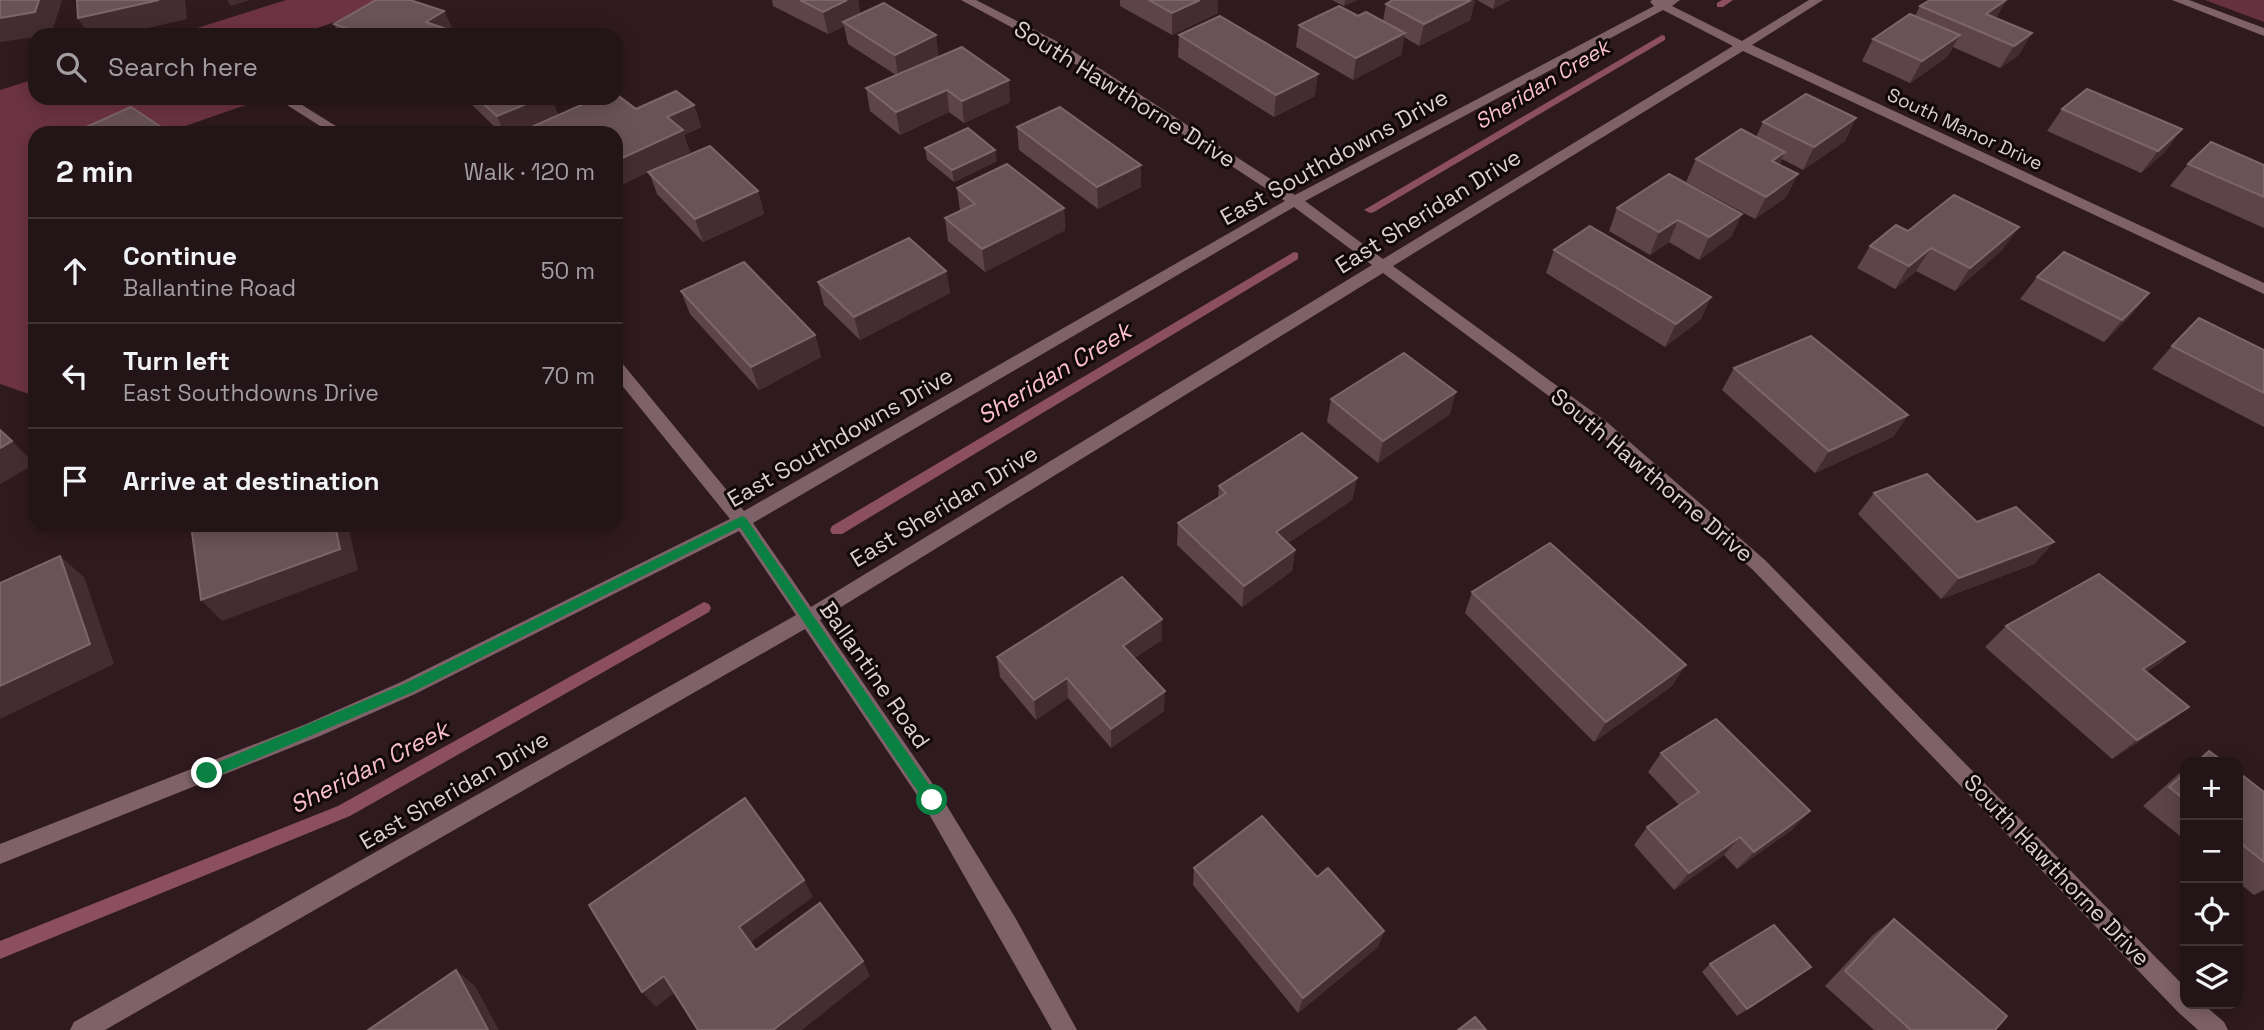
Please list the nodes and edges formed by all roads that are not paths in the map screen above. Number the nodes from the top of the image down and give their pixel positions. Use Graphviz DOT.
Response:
graph roads {
  1 [pos="967,0"];
  2 [pos="1817,0"];
  3 [pos="2178,0"];
  4 [pos="1663,2"];
  5 [pos="2264,32"];
  6 [pos="1741,45"];
  7 [pos="294,105"];
  8 [pos="328,126"];
  9 [pos="1295,201"];
  10 [pos="1384,267"];
  11 [pos="2264,289"];
  12 [pos="623,376"];
  13 [pos="742,521"];
  14 [pos="806,619"];
  15 [pos="0,854"];
  16 [pos="2180,997"];
  17 [pos="2193,1009"];
  18 [pos="82,1030"];
  19 [pos="1065,1030"];
  20 [pos="2216,1030"];
  1 -- 9 [label="street, South Hawthorne Drive"];
  2 -- 6 [label="street, East Sheridan Drive"];
  3 -- 5 [label="street"];
  4 -- 6 [label="street, South Manor Drive"];
  4 -- 9 [label="street, East Southdowns Drive"];
  6 -- 10 [label="street, East Sheridan Drive"];
  6 -- 11 [label="street, South Manor Drive"];
  7 -- 8 [label="street"];
  9 -- 10 [label="street, South Hawthorne Drive"];
  9 -- 13 [label="street, East Southdowns Drive"];
  10 -- 14 [label="street, East Sheridan Drive"];
  10 -- 16 [label="street, South Hawthorne Drive"];
  12 -- 13 [label="street, Ballantine Road"];
  13 -- 14 [label="street, Ballantine Road"];
  13 -- 15 [label="street, East Southdowns Drive"];
  14 -- 18 [label="street, East Sheridan Drive"];
  14 -- 19 [label="street, Ballantine Road"];
  17 -- 20 [label="street, South Hawthorne Drive"];
}
